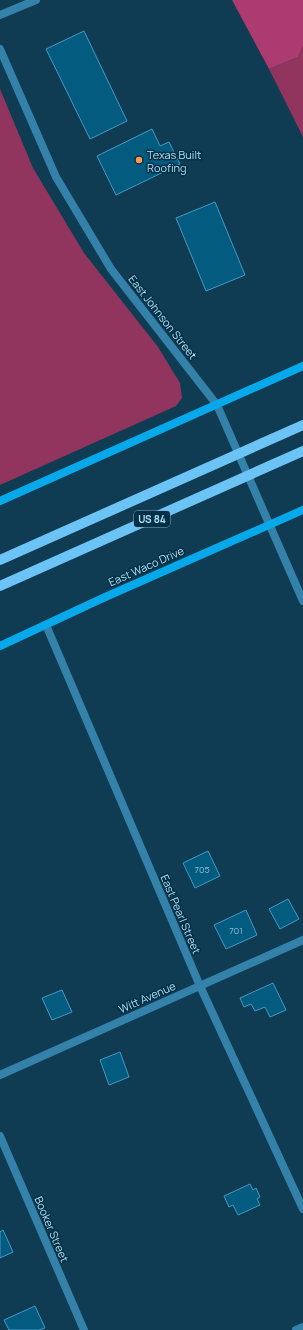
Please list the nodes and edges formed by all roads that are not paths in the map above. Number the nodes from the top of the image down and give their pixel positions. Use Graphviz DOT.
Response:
graph roads {
  1 [pos="36,0"];
  2 [pos="0,15"];
  3 [pos="0,49"];
  4 [pos="303,366"];
  5 [pos="217,405"];
  6 [pos="301,426"];
  7 [pos="303,451"];
  8 [pos="0,501"];
  9 [pos="303,510"];
  10 [pos="269,525"];
  11 [pos="0,560"];
  12 [pos="0,586"];
  13 [pos="303,601"];
  14 [pos="46,624"];
  15 [pos="0,646"];
  16 [pos="303,940"];
  17 [pos="200,986"];
  18 [pos="0,1075"];
  19 [pos="0,1136"];
  20 [pos="303,1208"];
  21 [pos="303,1327"];
  22 [pos="84,1330"];
  23 [pos="296,1330"];
  1 -- 2 [label="street"];
  3 -- 5 [label="street, East Johnson Street"];
  4 -- 5 [label="main road"];
  5 -- 8 [label="main road"];
  5 -- 10 [label="street, East Johnson Street"];
  6 -- 11 [label="main road, US 84"];
  7 -- 12 [label="main road, US 84"];
  9 -- 10 [label="main road, East Waco Drive"];
  10 -- 13 [label="street, East Johnson Street"];
  10 -- 14 [label="main road, East Waco Drive"];
  14 -- 15 [label="main road, East Waco Drive"];
  14 -- 17 [label="street, East Pearl Street"];
  16 -- 17 [label="street, Witt Avenue"];
  17 -- 18 [label="street, Witt Avenue"];
  17 -- 20 [label="street, East Pearl Street"];
  19 -- 22 [label="street, Booker Street"];
  21 -- 23 [label="street"];
}
